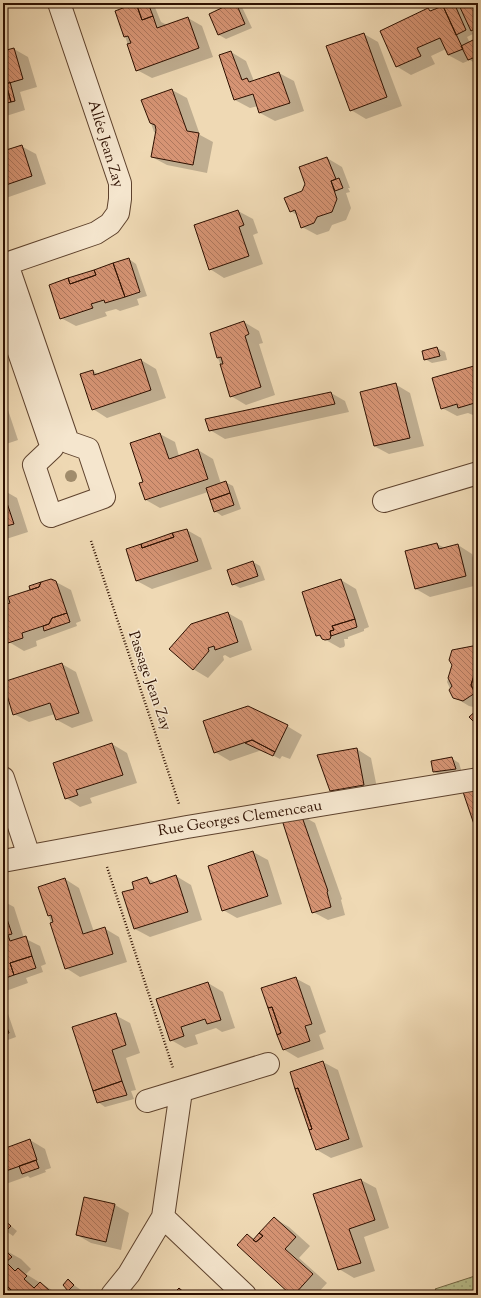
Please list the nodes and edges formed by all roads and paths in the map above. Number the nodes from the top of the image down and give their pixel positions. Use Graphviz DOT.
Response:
graph roads {
  1 [pos="59,3"];
  2 [pos="5,265"];
  3 [pos="3,306"];
  4 [pos="29,354"];
  5 [pos="60,445"];
  6 [pos="478,473"];
  7 [pos="384,501"];
  8 [pos="90,541"];
  9 [pos="3,778"];
  10 [pos="478,779"];
  11 [pos="187,827"];
  12 [pos="99,843"];
  13 [pos="29,856"];
  14 [pos="3,861"];
  15 [pos="268,1064"];
  16 [pos="181,1091"];
  17 [pos="147,1101"];
  18 [pos="163,1217"];
  19 [pos="112,1295"];
  20 [pos="245,1295"];
  1 -- 2 [label="street, Allée Jean Zay"];
  2 -- 4 [label="street, Allée Jean Zay"];
  3 -- 4 [label="street, Allée Jean Zay"];
  4 -- 5 [label="street, Allée Jean Zay"];
  6 -- 7 [label="street"];
  8 -- 11 [label="path, Passage Jean Zay"];
  9 -- 13 [label="street"];
  10 -- 11 [label="street, Rue Georges Clemenceau"];
  11 -- 12 [label="street, Rue Georges Clemenceau"];
  12 -- 13 [label="street, Rue Georges Clemenceau"];
  12 -- 16 [label="path"];
  13 -- 14 [label="street, Rue Georges Clemenceau"];
  15 -- 16 [label="street"];
  16 -- 17 [label="street"];
  16 -- 18 [label="street"];
  18 -- 19 [label="street"];
  18 -- 20 [label="street"];
}
